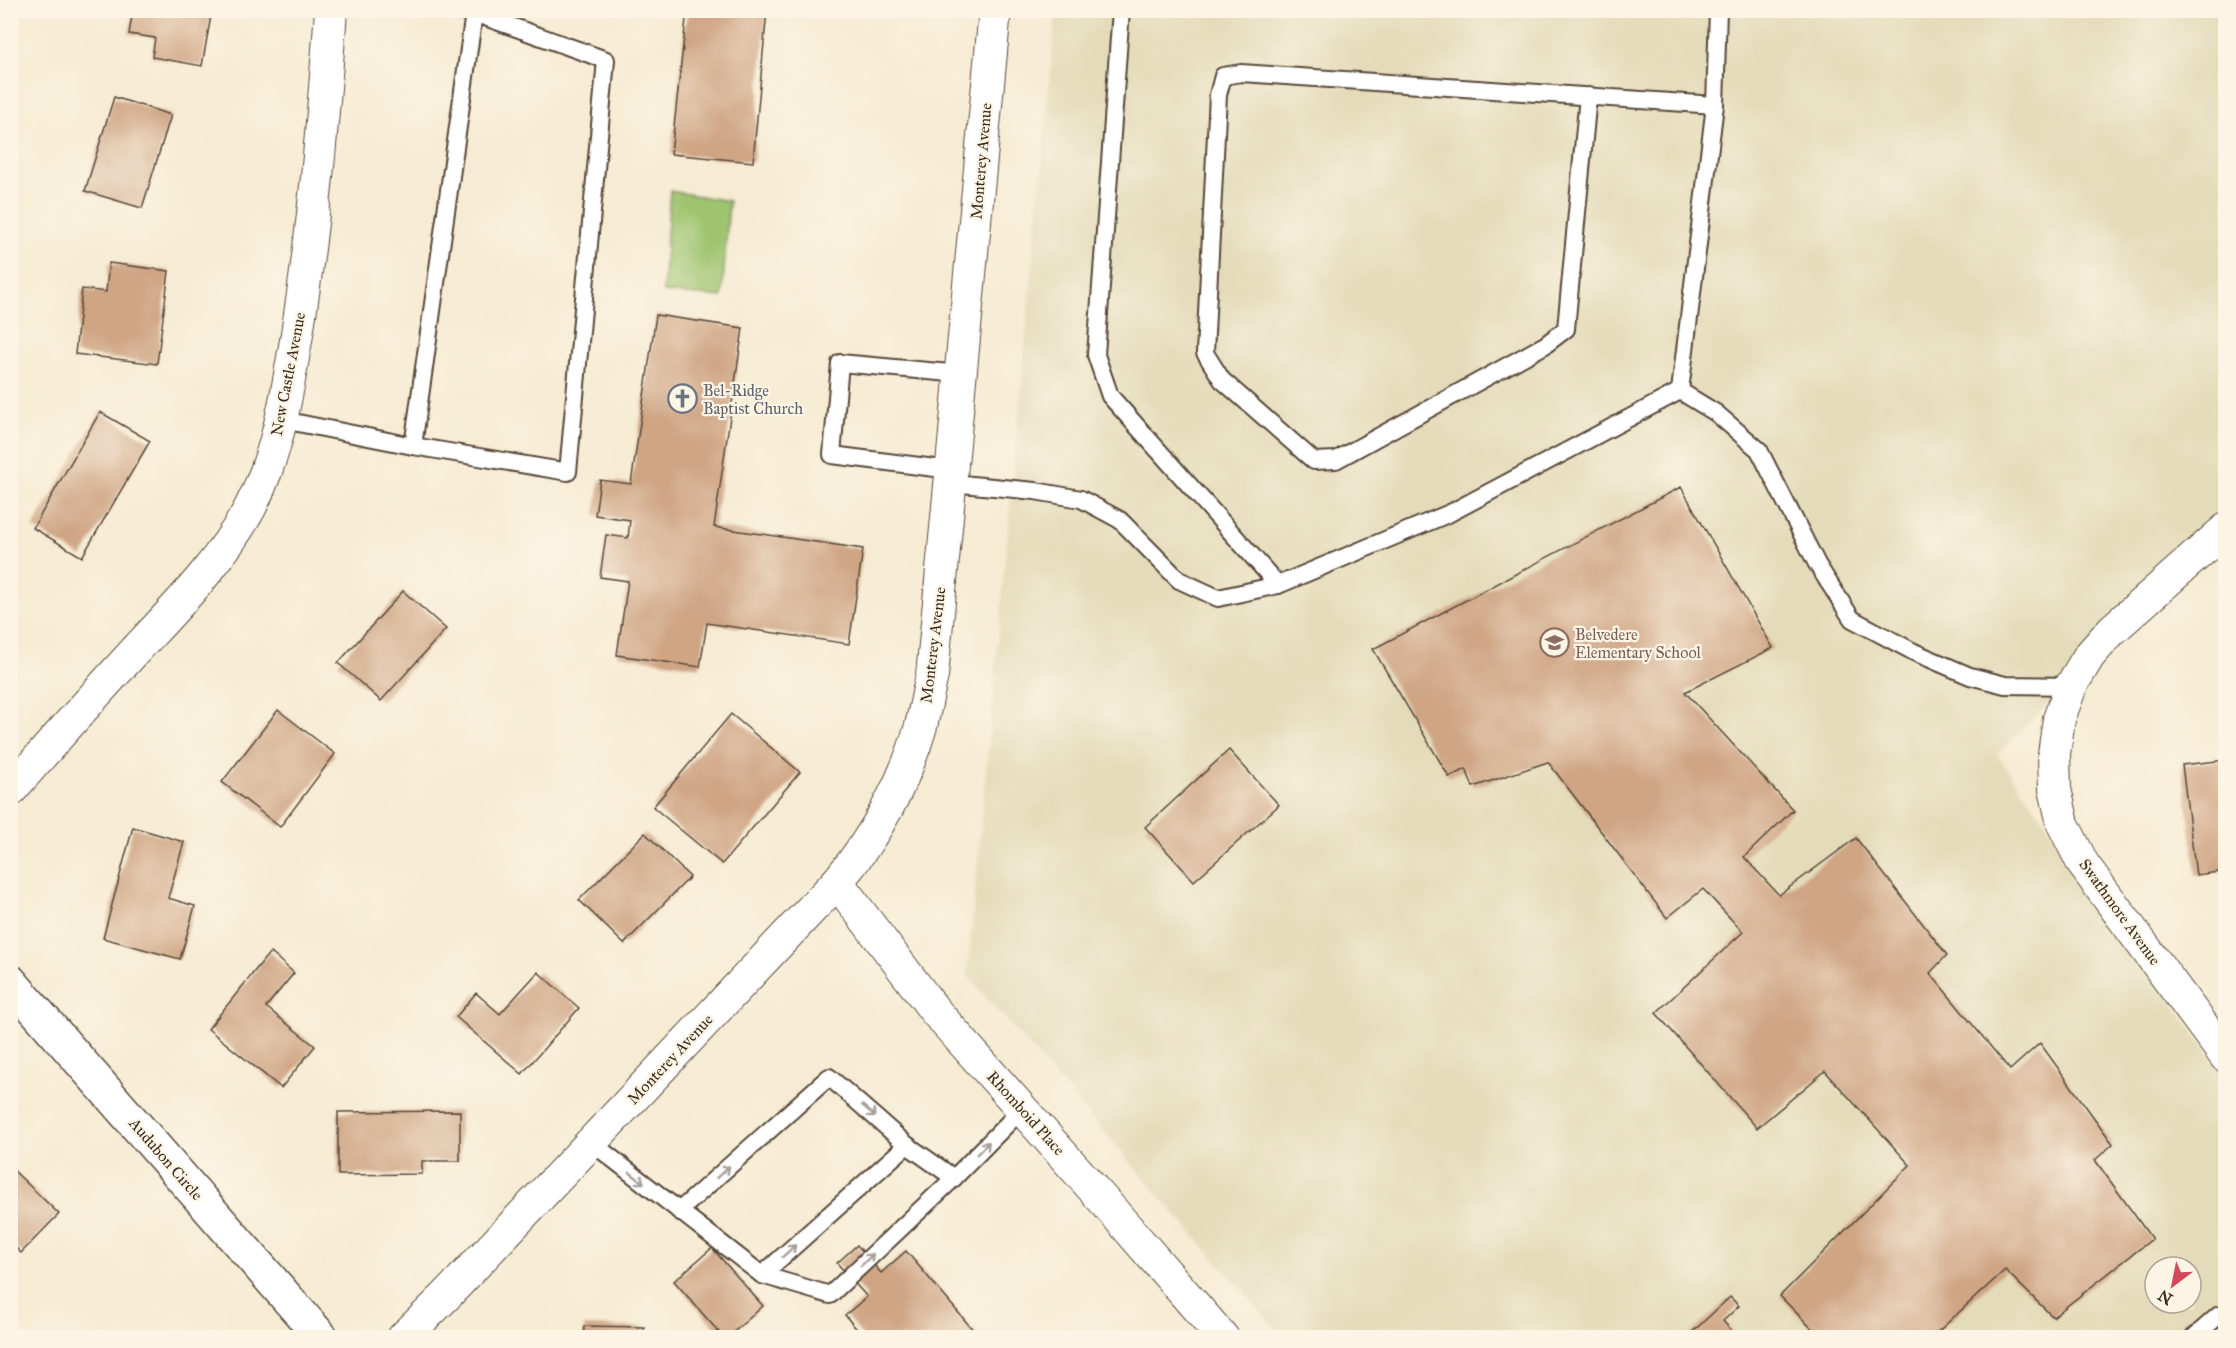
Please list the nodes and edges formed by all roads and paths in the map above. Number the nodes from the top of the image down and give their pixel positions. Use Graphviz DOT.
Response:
graph roads {
  1 [pos="331,10"];
  2 [pos="456,10"];
  3 [pos="995,10"];
  4 [pos="1121,10"];
  5 [pos="1718,10"];
  6 [pos="474,13"];
  7 [pos="1588,96"];
  8 [pos="1715,105"];
  9 [pos="961,374"];
  10 [pos="1680,391"];
  11 [pos="283,420"];
  12 [pos="413,446"];
  13 [pos="951,476"];
  14 [pos="2226,529"];
  15 [pos="1278,585"];
  16 [pos="2071,686"];
  17 [pos="10,791"];
  18 [pos="837,882"];
  19 [pos="10,981"];
  20 [pos="2226,1057"];
  21 [pos="1022,1109"];
  22 [pos="591,1142"];
  23 [pos="907,1144"];
  24 [pos="954,1178"];
  25 [pos="679,1211"];
  26 [pos="762,1275"];
  27 [pos="2226,1317"];
  28 [pos="322,1338"];
  29 [pos="403,1338"];
  30 [pos="1223,1338"];
  31 [pos="2193,1338"];
  1 -- 11 [label="street, New Castle Avenue"];
  2 -- 6 [label="lane"];
  3 -- 9 [label="street, Monterey Avenue"];
  4 -- 15 [label="lane"];
  5 -- 8 [label="lane"];
  6 -- 12 [label="lane"];
  6 -- 12 [label="lane"];
  7 -- 7 [label="lane"];
  7 -- 8 [label="lane"];
  8 -- 10 [label="lane"];
  9 -- 13 [label="street, Monterey Avenue"];
  9 -- 13 [label="lane"];
  10 -- 15 [label="lane"];
  10 -- 16 [label="lane"];
  11 -- 12 [label="lane"];
  11 -- 17 [label="street, New Castle Avenue"];
  13 -- 15 [label="lane"];
  13 -- 18 [label="street, Monterey Avenue"];
  14 -- 16 [label="street, Swathmore Avenue"];
  16 -- 20 [label="street, Swathmore Avenue"];
  18 -- 21 [label="street, Rhomboid Place"];
  18 -- 22 [label="street, Monterey Avenue"];
  19 -- 28 [label="street, Audubon Circle"];
  24 -- 21 [label="lane, one-way"];
  21 -- 30 [label="street, Rhomboid Place"];
  22 -- 25 [label="lane, one-way"];
  22 -- 29 [label="street, Monterey Avenue"];
  23 -- 24 [label="lane"];
  25 -- 23 [label="lane, one-way"];
  26 -- 23 [label="lane, one-way"];
  26 -- 24 [label="lane, one-way"];
  25 -- 26 [label="lane"];
  27 -- 31 [label="lane"];
}
